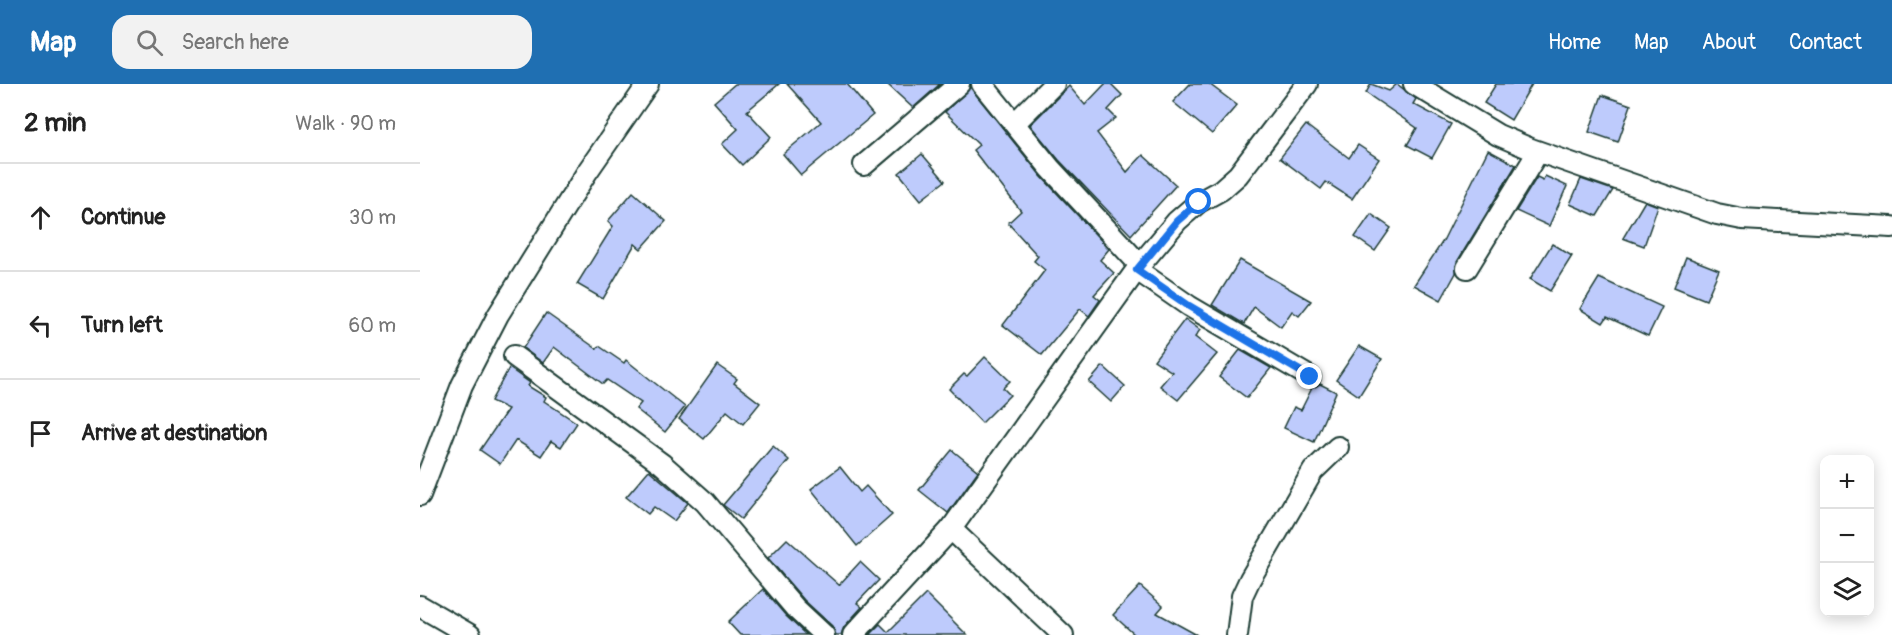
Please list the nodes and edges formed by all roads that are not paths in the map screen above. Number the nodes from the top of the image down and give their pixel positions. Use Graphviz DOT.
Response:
graph roads {
  1 [pos="648,84"];
  2 [pos="959,84"];
  3 [pos="982,84"];
  4 [pos="1054,84"];
  5 [pos="1307,84"];
  6 [pos="1414,84"];
  7 [pos="1015,123"];
  8 [pos="1538,152"];
  9 [pos="864,165"];
  10 [pos="1892,227"];
  11 [pos="1467,267"];
  12 [pos="1139,268"];
  13 [pos="514,356"];
  14 [pos="1310,377"];
  15 [pos="1338,447"];
  16 [pos="420,495"];
  17 [pos="951,529"];
  18 [pos="420,606"];
  19 [pos="470,635"];
  20 [pos="824,635"];
  21 [pos="853,635"];
  22 [pos="1063,635"];
  23 [pos="1237,635"];
  1 -- 16 [label="street"];
  2 -- 9 [label="street"];
  3 -- 7 [label="street"];
  4 -- 7 [label="street"];
  5 -- 12 [label="street"];
  6 -- 8 [label="street"];
  7 -- 12 [label="street"];
  8 -- 10 [label="street"];
  8 -- 11 [label="street"];
  12 -- 14 [label="street"];
  12 -- 17 [label="street"];
  13 -- 20 [label="street"];
  15 -- 23 [label="street"];
  17 -- 21 [label="street"];
  17 -- 22 [label="street"];
  18 -- 19 [label="street"];
}
